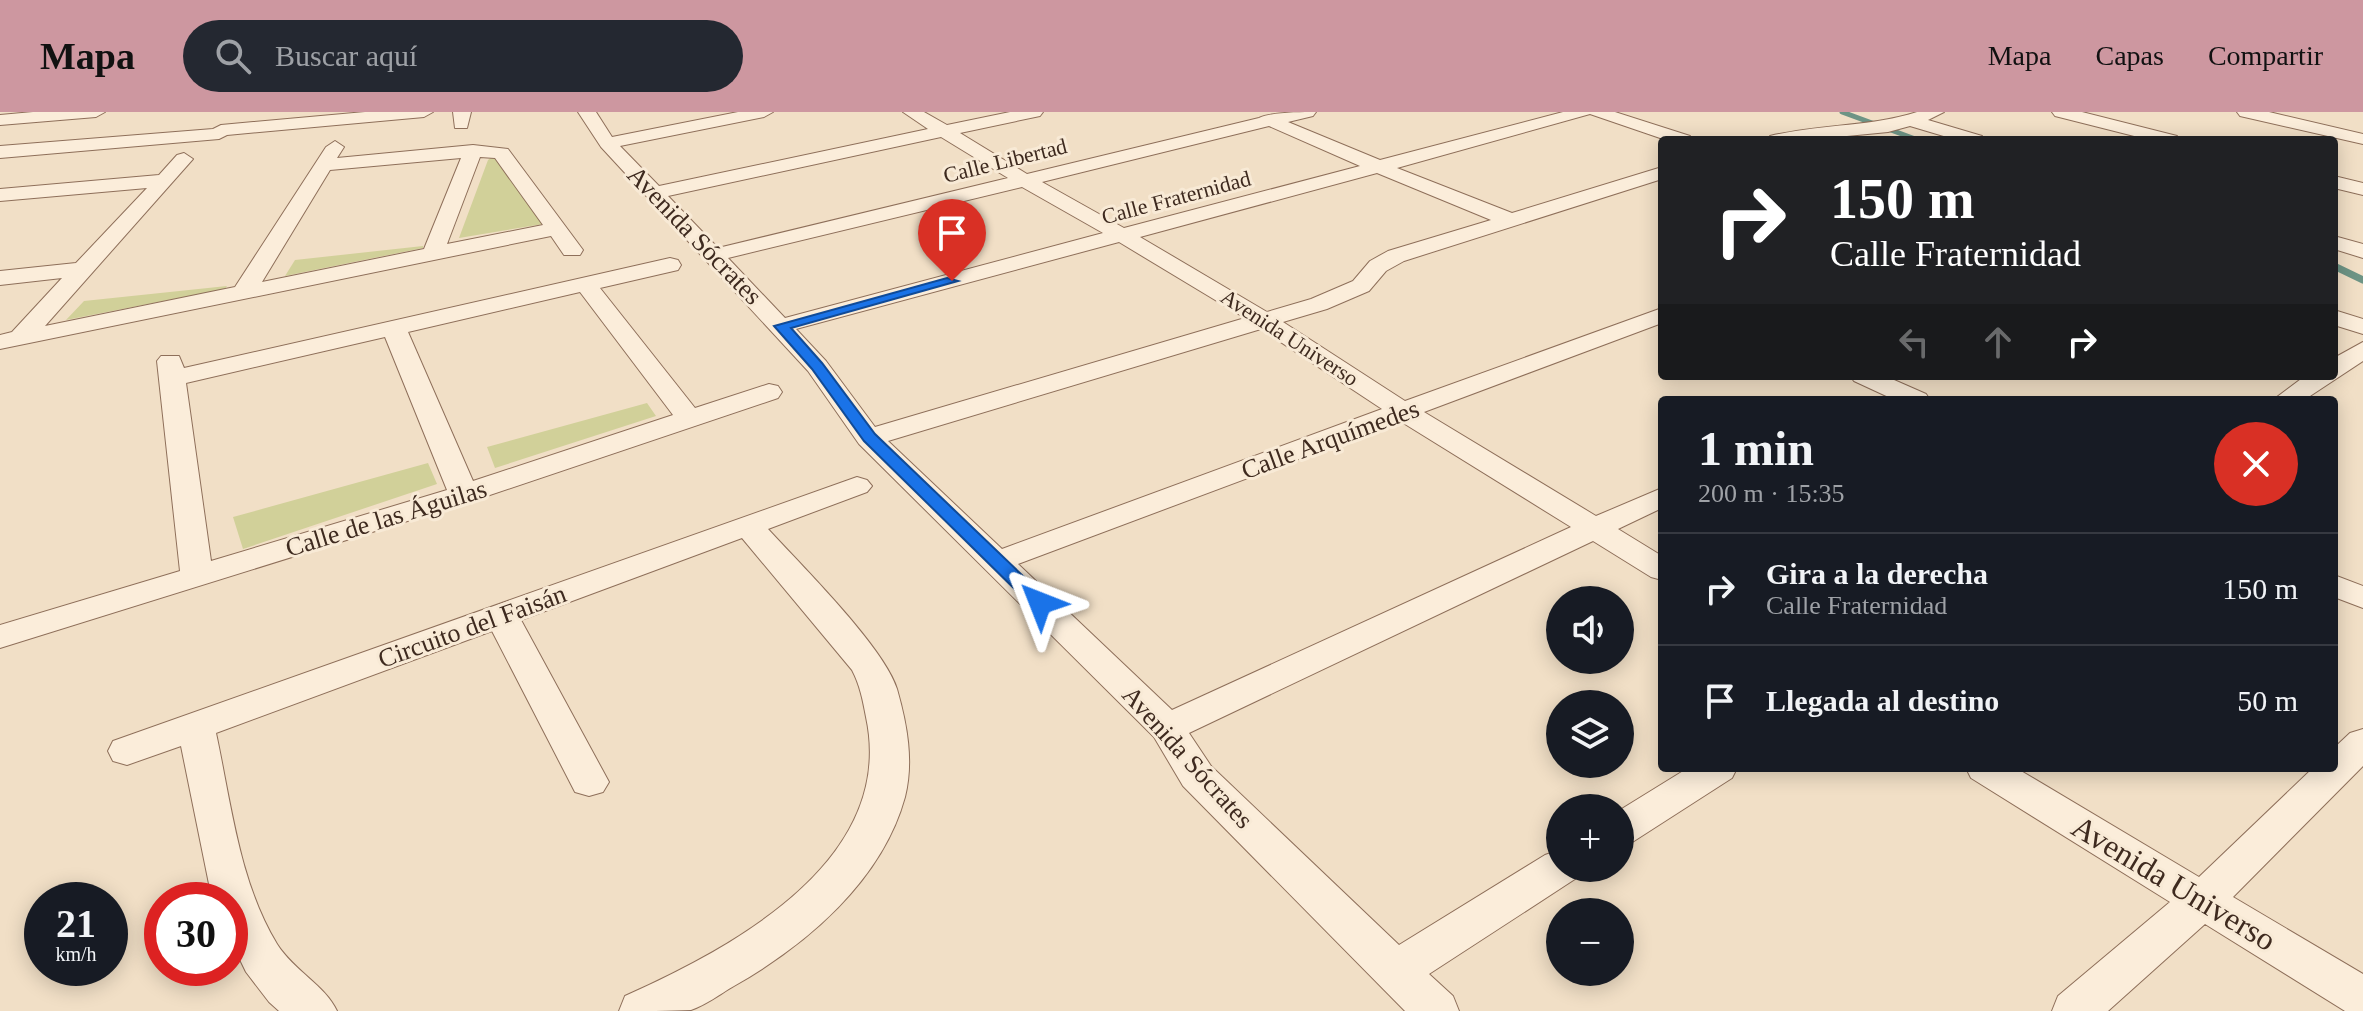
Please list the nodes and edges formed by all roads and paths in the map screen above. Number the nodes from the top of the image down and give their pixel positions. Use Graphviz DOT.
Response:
graph roads {
  1 [pos="96,112"];
  2 [pos="229,112"];
  3 [pos="424,112"];
  4 [pos="587,112"];
  5 [pos="764,112"];
  6 [pos="912,112"];
  7 [pos="1034,112"];
  8 [pos="1250,112"];
  9 [pos="1307,112"];
  10 [pos="1583,112"];
  11 [pos="1598,112"];
  12 [pos="1884,112"];
  13 [pos="1935,112"];
  14 [pos="2061,112"];
  15 [pos="2246,112"];
  16 [pos="0,120"];
  17 [pos="1910,120"];
  18 [pos="1270,121"];
  19 [pos="944,131"];
  20 [pos="339,134"];
  21 [pos="1672,136"];
  22 [pos="1820,136"];
  23 [pos="1963,136"];
  24 [pos="2155,136"];
  25 [pos="2352,136"];
  26 [pos="218,137"];
  27 [pos="607,143"];
  28 [pos="473,151"];
  29 [pos="0,152"];
  30 [pos="184,159"];
  31 [pos="324,165"];
  32 [pos="1379,168"];
  33 [pos="1658,174"];
  34 [pos="165,180"];
  35 [pos="1024,180"];
  36 [pos="2338,183"];
  37 [pos="2363,189"];
  38 [pos="656,193"];
  39 [pos="0,195"];
  40 [pos="1512,220"];
  41 [pos="557,228"];
  42 [pos="1122,236"];
  43 [pos="2338,243"];
  44 [pos="572,250"];
  45 [pos="2363,251"];
  46 [pos="433,253"];
  47 [pos="714,255"];
  48 [pos="670,265"];
  49 [pos="83,269"];
  50 [pos="0,278"];
  51 [pos="585,284"];
  52 [pos="243,293"];
  53 [pos="1658,317"];
  54 [pos="2338,318"];
  55 [pos="1266,320"];
  56 [pos="781,326"];
  57 [pos="2363,327"];
  58 [pos="394,328"];
  59 [pos="10,340"];
  60 [pos="2363,350"];
  61 [pos="2338,366"];
  62 [pos="1886,380"];
  63 [pos="2317,380"];
  64 [pos="769,392"];
  65 [pos="1865,396"];
  66 [pos="1911,396"];
  67 [pos="2292,396"];
  68 [pos="1404,412"];
  69 [pos="689,418"];
  70 [pos="869,438"];
  71 [pos="857,486"];
  72 [pos="464,494"];
  73 [pos="1658,499"];
  74 [pos="748,526"];
  75 [pos="1596,529"];
  76 [pos="998,561"];
  77 [pos="1658,568"];
  78 [pos="197,577"];
  79 [pos="2338,587"];
  80 [pos="2363,598"];
  81 [pos="501,615"];
  82 [pos="0,637"];
  83 [pos="196,726"];
  84 [pos="1167,728"];
  85 [pos="2363,743"];
  86 [pos="127,751"];
  87 [pos="2338,767"];
  88 [pos="1712,772"];
  89 [pos="1992,772"];
  90 [pos="2333,772"];
  91 [pos="589,782"];
  92 [pos="1634,821"];
  93 [pos="1546,876"];
  94 [pos="2202,900"];
  95 [pos="1396,971"];
  96 [pos="2363,998"];
  97 [pos="314,1011"];
  98 [pos="642,1011"];
  99 [pos="1436,1011"];
  100 [pos="2075,1011"];
  1 -- 16 [label="street"];
  2 -- 26 [label="street"];
  3 -- 20 [label="street"];
  4 -- 27 [label="street, Avenida Sócrates"];
  5 -- 27 [label="street"];
  6 -- 19 [label="street, Avenida Universo"];
  7 -- 19 [label="street"];
  8 -- 18 [label="street"];
  9 -- 18 [label="street, Calle Libertad"];
  10 -- 32 [label="street, Calle Fraternidad"];
  11 -- 21 [label="street"];
  12 -- 17 [label="street"];
  13 -- 17 [label="street"];
  14 -- 24 [label="street"];
  15 -- 25 [label="street"];
  17 -- 22 [label="street"];
  17 -- 23 [label="street"];
  18 -- 32 [label="street"];
  18 -- 35 [label="street, Calle Libertad"];
  19 -- 35 [label="street, Avenida Universo"];
  19 -- 38 [label="street"];
  20 -- 26 [label="street"];
  20 -- 31 [label="street"];
  26 -- 29 [label="street"];
  27 -- 38 [label="street, Avenida Sócrates"];
  28 -- 31 [label="street"];
  28 -- 41 [label="street"];
  28 -- 46 [label="street"];
  30 -- 34 [label="street"];
  31 -- 52 [label="street"];
  32 -- 40 [label="street"];
  32 -- 42 [label="street, Calle Fraternidad"];
  33 -- 40 [label="street"];
  34 -- 39 [label="street"];
  34 -- 49 [label="street"];
  35 -- 42 [label="street, Avenida Universo"];
  35 -- 47 [label="street, Calle Libertad"];
  36 -- 37 [label="street"];
  38 -- 47 [label="street, Avenida Sócrates"];
  40 -- 55 [label="street"];
  41 -- 44 [label="street"];
  41 -- 46 [label="street"];
  42 -- 55 [label="street, Avenida Universo"];
  42 -- 56 [label="street, Calle Fraternidad"];
  43 -- 45 [label="street"];
  46 -- 52 [label="street"];
  47 -- 56 [label="street, Avenida Sócrates"];
  48 -- 51 [label="street"];
  49 -- 50 [label="street"];
  49 -- 59 [label="street"];
  51 -- 58 [label="street"];
  51 -- 69 [label="street"];
  52 -- 59 [label="street"];
  53 -- 68 [label="street, Calle Arquímedes"];
  54 -- 57 [label="street"];
  55 -- 68 [label="street, Avenida Universo"];
  55 -- 70 [label="street"];
  56 -- 70 [label="street, Avenida Sócrates"];
  58 -- 72 [label="street"];
  58 -- 78 [label="street"];
  60 -- 61 [label="street"];
  62 -- 65 [label="street"];
  62 -- 66 [label="street"];
  63 -- 67 [label="street"];
  64 -- 69 [label="street, Calle de las Águilas"];
  68 -- 75 [label="street, Avenida Universo"];
  68 -- 76 [label="street, Calle Arquímedes"];
  69 -- 72 [label="street, Calle de las Águilas"];
  70 -- 76 [label="street, Avenida Sócrates"];
  71 -- 74 [label="street, Circuito del Faisán"];
  72 -- 78 [label="street, Calle de las Águilas"];
  73 -- 75 [label="street"];
  74 -- 81 [label="street, Circuito del Faisán"];
  74 -- 98 [label="street"];
  75 -- 77 [label="street, Avenida Universo"];
  75 -- 84 [label="street"];
  76 -- 84 [label="street, Avenida Sócrates"];
  78 -- 82 [label="street, Calle de las Águilas"];
  79 -- 80 [label="street"];
  81 -- 83 [label="street, Circuito del Faisán"];
  81 -- 91 [label="street"];
  83 -- 86 [label="street, Circuito del Faisán"];
  83 -- 97 [label="street"];
  84 -- 95 [label="street, Avenida Sócrates"];
  85 -- 87 [label="street"];
  88 -- 92 [label="street"];
  89 -- 94 [label="street, Avenida Universo"];
  90 -- 94 [label="street"];
  93 -- 95 [label="street"];
  94 -- 96 [label="street, Avenida Universo"];
  94 -- 100 [label="street"];
  95 -- 99 [label="street, Avenida Sócrates"];
}
